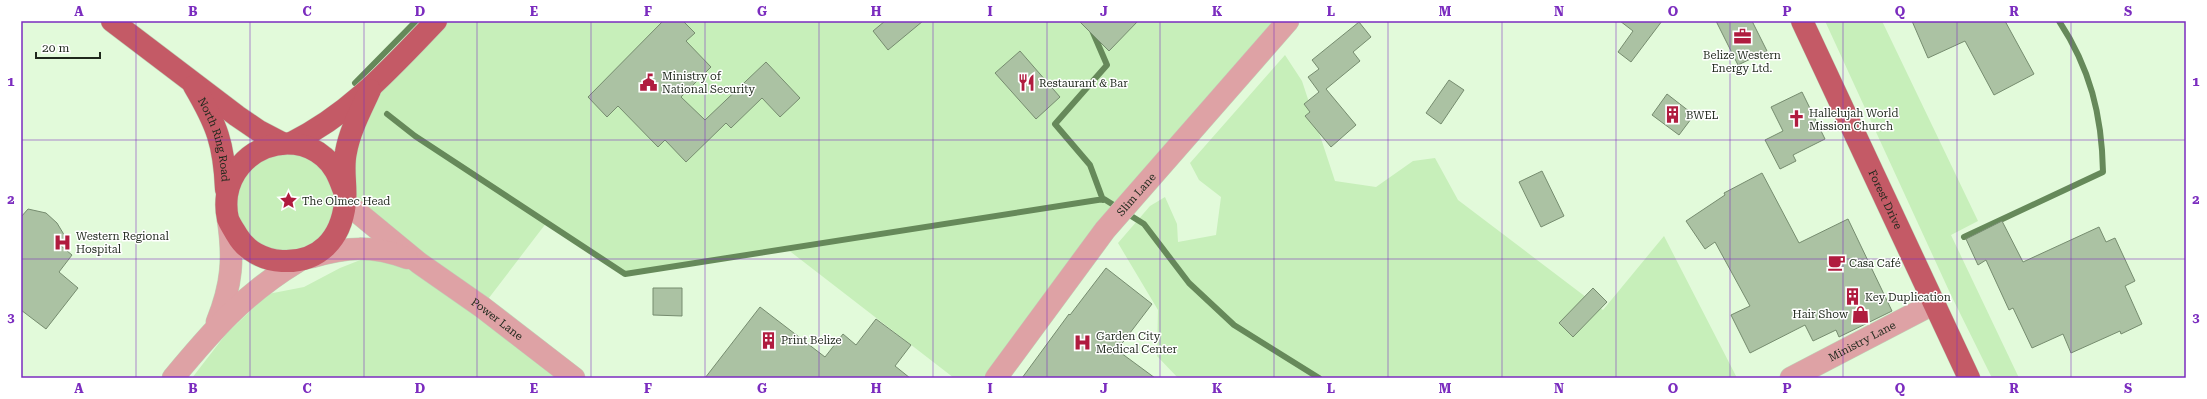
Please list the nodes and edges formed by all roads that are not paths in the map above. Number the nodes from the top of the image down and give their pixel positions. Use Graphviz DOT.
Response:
graph roads {
  1 [pos="112,21"];
  2 [pos="436,21"];
  3 [pos="1288,21"];
  4 [pos="1802,21"];
  5 [pos="189,78"];
  6 [pos="370,90"];
  7 [pos="286,143"];
  8 [pos="345,196"];
  9 [pos="227,211"];
  10 [pos="304,259"];
  11 [pos="419,263"];
  12 [pos="1933,304"];
  13 [pos="215,327"];
  14 [pos="172,378"];
  15 [pos="574,378"];
  16 [pos="996,378"];
  17 [pos="1791,378"];
  18 [pos="1969,378"];
  1 -- 5 [label="main road, North Ring Road"];
  2 -- 6 [label="main road"];
  3 -- 16 [label="street, Slim Lane"];
  4 -- 12 [label="main road, Forest Drive"];
  5 -- 7 [label="main road, North Ring Road"];
  5 -- 9 [label="main road, North Ring Road"];
  6 -- 7 [label="main road"];
  6 -- 8 [label="main road"];
  7 -- 8 [label="main road"];
  7 -- 9 [label="main road"];
  8 -- 10 [label="main road"];
  8 -- 11 [label="street, Power Lane"];
  9 -- 10 [label="main road"];
  9 -- 13 [label="street"];
  10 -- 11 [label="street, Power Lane"];
  10 -- 13 [label="street, Power Lane"];
  11 -- 15 [label="street, Power Lane"];
  12 -- 17 [label="street, Ministry Lane"];
  12 -- 18 [label="main road, Forest Drive"];
  13 -- 14 [label="street"];
}
